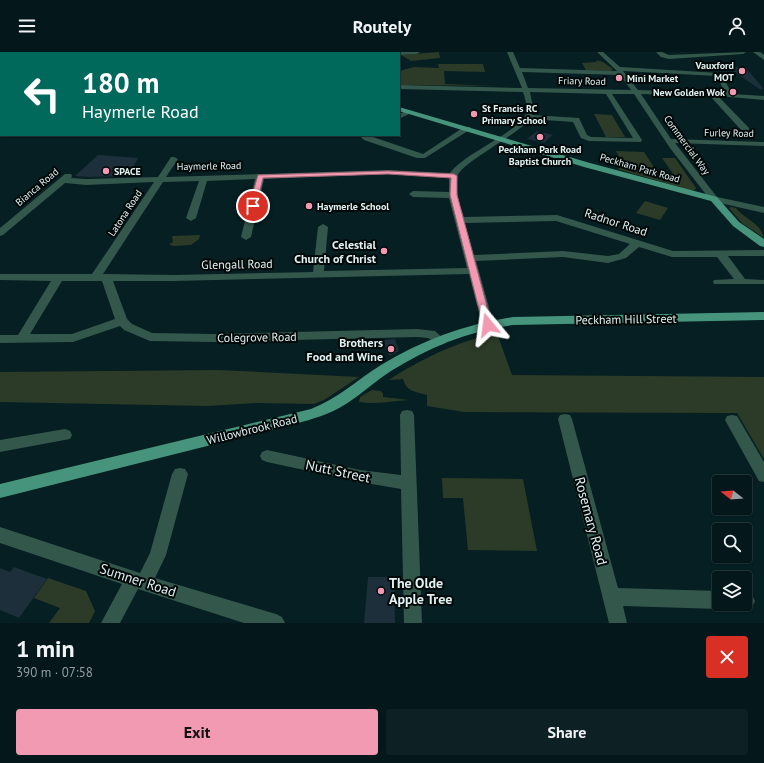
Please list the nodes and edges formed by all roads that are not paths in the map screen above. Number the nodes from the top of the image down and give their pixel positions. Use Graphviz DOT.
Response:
graph roads {
  1 [pos="417,52"];
  2 [pos="510,52"];
  3 [pos="600,52"];
  4 [pos="659,52"];
  5 [pos="743,52"];
  6 [pos="756,52"];
  7 [pos="400,53"];
  8 [pos="764,58"];
  9 [pos="518,70"];
  10 [pos="620,71"];
  11 [pos="400,87"];
  12 [pos="525,90"];
  13 [pos="608,92"];
  14 [pos="636,92"];
  15 [pos="712,94"];
  16 [pos="729,95"];
  17 [pos="764,98"];
  18 [pos="400,109"];
  19 [pos="409,112"];
  20 [pos="400,117"];
  21 [pos="528,117"];
  22 [pos="467,130"];
  23 [pos="746,130"];
  24 [pos="366,136"];
  25 [pos="501,140"];
  26 [pos="638,140"];
  27 [pos="648,140"];
  28 [pos="670,142"];
  29 [pos="764,144"];
  30 [pos="174,159"];
  31 [pos="70,173"];
  32 [pos="260,176"];
  33 [pos="454,176"];
  34 [pos="204,178"];
  35 [pos="161,179"];
  36 [pos="62,180"];
  37 [pos="413,194"];
  38 [pos="453,195"];
  39 [pos="714,199"];
  40 [pos="764,210"];
  41 [pos="191,218"];
  42 [pos="460,220"];
  43 [pos="323,227"];
  44 [pos="0,233"];
  45 [pos="246,236"];
  46 [pos="637,243"];
  47 [pos="764,244"];
  48 [pos="720,253"];
  49 [pos="764,253"];
  50 [pos="470,258"];
  51 [pos="474,271"];
  52 [pos="318,275"];
  53 [pos="0,277"];
  54 [pos="58,278"];
  55 [pos="95,278"];
  56 [pos="108,278"];
  57 [pos="718,282"];
  58 [pos="742,282"];
  59 [pos="760,282"];
  60 [pos="764,316"];
  61 [pos="122,321"];
  62 [pos="488,325"];
  63 [pos="0,339"];
  64 [pos="21,339"];
  65 [pos="440,341"];
  66 [pos="407,415"];
  67 [pos="565,419"];
  68 [pos="732,420"];
  69 [pos="65,435"];
  70 [pos="0,446"];
  71 [pos="267,456"];
  72 [pos="180,474"];
  73 [pos="764,476"];
  74 [pos="409,483"];
  75 [pos="0,491"];
  76 [pos="0,535"];
  77 [pos="139,580"];
  78 [pos="611,597"];
  79 [pos="712,600"];
  80 [pos="110,623"];
  81 [pos="276,623"];
  82 [pos="413,623"];
  83 [pos="618,623"];
  1 -- 7 [label="street"];
  2 -- 9 [label="street"];
  3 -- 10 [label="street, Commercial Way"];
  4 -- 5 [label="street"];
  6 -- 8 [label="street"];
  9 -- 10 [label="street"];
  9 -- 12 [label="street"];
  10 -- 14 [label="street, Commercial Way"];
  10 -- 16 [label="street"];
  11 -- 12 [label="street, Friary Road"];
  12 -- 13 [label="street, Friary Road"];
  12 -- 21 [label="street"];
  13 -- 14 [label="street, Friary Road"];
  13 -- 26 [label="street"];
  14 -- 15 [label="street, Friary Road"];
  14 -- 28 [label="street, Commercial Way"];
  15 -- 16 [label="street, Friary Road"];
  15 -- 23 [label="street"];
  16 -- 17 [label="street, Friary Road"];
  18 -- 19 [label="main road, Peckham Park Road"];
  19 -- 20 [label="street"];
  19 -- 22 [label="main road, Peckham Park Road"];
  21 -- 25 [label="street"];
  21 -- 26 [label="street"];
  22 -- 24 [label="street"];
  22 -- 25 [label="main road, Peckham Park Road"];
  25 -- 33 [label="street"];
  25 -- 39 [label="main road, Peckham Park Road"];
  26 -- 27 [label="street"];
  28 -- 29 [label="street, Furley Road"];
  28 -- 39 [label="street, Commercial Way"];
  30 -- 35 [label="street, Latona Road"];
  31 -- 36 [label="street, Bianca Road"];
  32 -- 33 [label="street, Haymerle Road"];
  32 -- 34 [label="street, Haymerle Road"];
  32 -- 45 [label="street"];
  33 -- 38 [label="street"];
  34 -- 35 [label="street, Haymerle Road"];
  34 -- 41 [label="street"];
  35 -- 36 [label="street, Haymerle Road"];
  35 -- 55 [label="street, Latona Road"];
  36 -- 44 [label="street, Bianca Road"];
  37 -- 38 [label="street"];
  38 -- 42 [label="street"];
  39 -- 40 [label="street"];
  39 -- 47 [label="main road, Commercial Way"];
  42 -- 46 [label="street, Radnor Road"];
  42 -- 50 [label="street"];
  43 -- 52 [label="street"];
  46 -- 48 [label="street, Radnor Road"];
  46 -- 50 [label="street"];
  48 -- 49 [label="street, Radnor Road"];
  48 -- 58 [label="street"];
  50 -- 51 [label="street"];
  51 -- 52 [label="street, Glengall Road"];
  51 -- 62 [label="street"];
  52 -- 56 [label="street, Glengall Road"];
  53 -- 54 [label="street, Glengall Road"];
  54 -- 55 [label="street, Glengall Road"];
  54 -- 64 [label="street"];
  55 -- 56 [label="street, Glengall Road"];
  56 -- 61 [label="street"];
  57 -- 58 [label="street"];
  58 -- 59 [label="street"];
  60 -- 62 [label="main road, Peckham Hill Street"];
  61 -- 64 [label="street"];
  61 -- 65 [label="street, Colegrove Road"];
  62 -- 65 [label="main road, Willowbrook Road"];
  63 -- 64 [label="street"];
  65 -- 75 [label="main road, Willowbrook Road"];
  66 -- 74 [label="street"];
  67 -- 78 [label="street, Rosemary Road"];
  68 -- 73 [label="street"];
  69 -- 70 [label="street"];
  71 -- 74 [label="street, Nutt Street"];
  72 -- 77 [label="street"];
  74 -- 82 [label="street"];
  76 -- 77 [label="street, Sumner Road"];
  77 -- 80 [label="street"];
  77 -- 81 [label="street, Sumner Road"];
  78 -- 79 [label="street"];
  78 -- 83 [label="street, Rosemary Road"];
}
